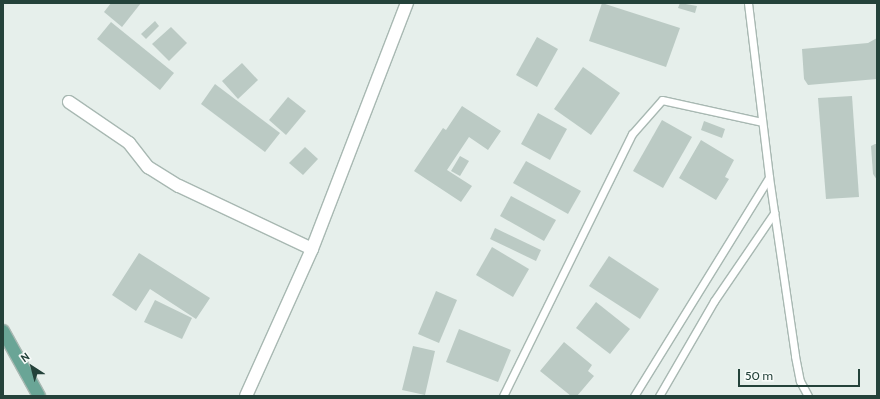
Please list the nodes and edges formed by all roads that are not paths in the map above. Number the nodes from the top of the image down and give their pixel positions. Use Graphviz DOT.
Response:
graph roads {
  1 [pos="407,3"];
  2 [pos="748,3"];
  3 [pos="69,102"];
  4 [pos="762,122"];
  5 [pos="769,177"];
  6 [pos="774,213"];
  7 [pos="312,249"];
  8 [pos="3,331"];
  9 [pos="39,396"];
  10 [pos="246,396"];
  11 [pos="503,396"];
  12 [pos="634,396"];
  13 [pos="659,396"];
  14 [pos="808,396"];
  1 -- 7 [label="street"];
  2 -- 4 [label="lane"];
  3 -- 7 [label="street"];
  4 -- 5 [label="lane"];
  4 -- 11 [label="lane"];
  5 -- 6 [label="lane"];
  5 -- 12 [label="lane"];
  6 -- 13 [label="lane"];
  6 -- 14 [label="lane"];
  7 -- 10 [label="street"];
  8 -- 9 [label="main road"];
}
